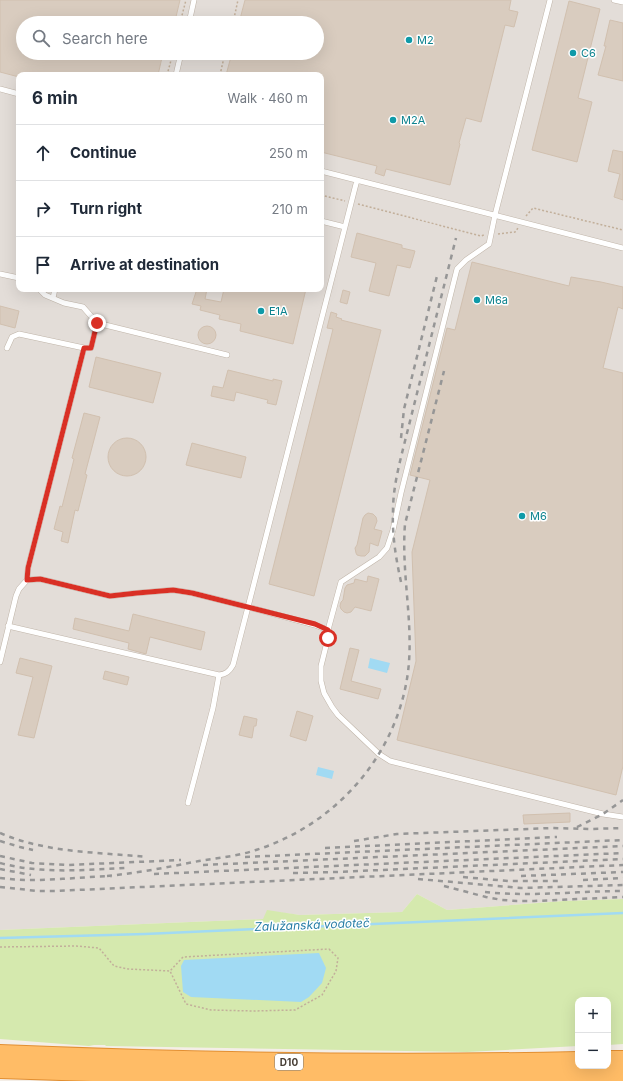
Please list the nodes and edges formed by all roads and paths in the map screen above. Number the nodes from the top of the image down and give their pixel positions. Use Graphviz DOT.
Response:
graph roads {
  1 [pos="186,0"];
  2 [pos="194,0"];
  3 [pos="238,0"];
  4 [pos="550,0"];
  5 [pos="614,0"];
  6 [pos="623,2"];
  7 [pos="182,16"];
  8 [pos="190,16"];
  9 [pos="235,16"];
  10 [pos="171,60"];
  11 [pos="179,60"];
  12 [pos="223,60"];
  13 [pos="168,72"];
  14 [pos="177,72"];
  15 [pos="221,72"];
  16 [pos="0,89"];
  17 [pos="16,93"];
  18 [pos="324,172"];
  19 [pos="357,180"];
  20 [pos="324,196"];
  21 [pos="351,203"];
  22 [pos="495,215"];
  23 [pos="324,222"];
  24 [pos="521,222"];
  25 [pos="345,227"];
  26 [pos="623,230"];
  27 [pos="491,234"];
  28 [pos="623,248"];
  29 [pos="0,274"];
  30 [pos="16,277"];
  31 [pos="42,292"];
  32 [pos="54,292"];
  33 [pos="53,298"];
  34 [pos="97,323"];
  35 [pos="6,348"];
  36 [pos="84,348"];
  37 [pos="227,355"];
  38 [pos="27,580"];
  39 [pos="248,607"];
  40 [pos="8,626"];
  41 [pos="328,630"];
  42 [pos="0,662"];
  43 [pos="219,675"];
  44 [pos="188,803"];
  45 [pos="623,817"];
  46 [pos="0,947"];
  47 [pos="170,971"];
  48 [pos="0,1054"];
  49 [pos="611,1060"];
  50 [pos="623,1060"];
  51 [pos="575,1061"];
  52 [pos="0,1069"];
  53 [pos="623,1075"];
  1 -- 7 [label="path"];
  2 -- 8 [label="lane"];
  3 -- 9 [label="path"];
  4 -- 22 [label="lane"];
  5 -- 6 [label="lane"];
  10 -- 13 [label="path"];
  11 -- 14 [label="lane"];
  12 -- 15 [label="path"];
  16 -- 17 [label="lane"];
  18 -- 19 [label="lane"];
  19 -- 21 [label="lane"];
  19 -- 22 [label="lane"];
  20 -- 21 [label="path"];
  21 -- 25 [label="lane"];
  21 -- 27 [label="path"];
  22 -- 24 [label="lane"];
  22 -- 27 [label="lane"];
  23 -- 25 [label="lane"];
  24 -- 26 [label="path"];
  24 -- 27 [label="path"];
  24 -- 28 [label="lane"];
  25 -- 39 [label="lane"];
  27 -- 41 [label="lane"];
  29 -- 30 [label="lane"];
  31 -- 33 [label="lane"];
  32 -- 33 [label="lane"];
  33 -- 34 [label="lane"];
  34 -- 36 [label="lane"];
  34 -- 37 [label="lane"];
  35 -- 36 [label="lane"];
  36 -- 38 [label="lane"];
  38 -- 39 [label="lane"];
  38 -- 40 [label="lane"];
  39 -- 41 [label="lane"];
  39 -- 43 [label="lane"];
  40 -- 42 [label="lane"];
  40 -- 43 [label="lane"];
  41 -- 45 [label="lane"];
  43 -- 44 [label="lane"];
  46 -- 47 [label="path"];
  47 -- 47 [label="path"];
  48 -- 51 [label="highway, D10"];
  49 -- 50 [label="highway"];
  52 -- 53 [label="highway, D10"];
}
